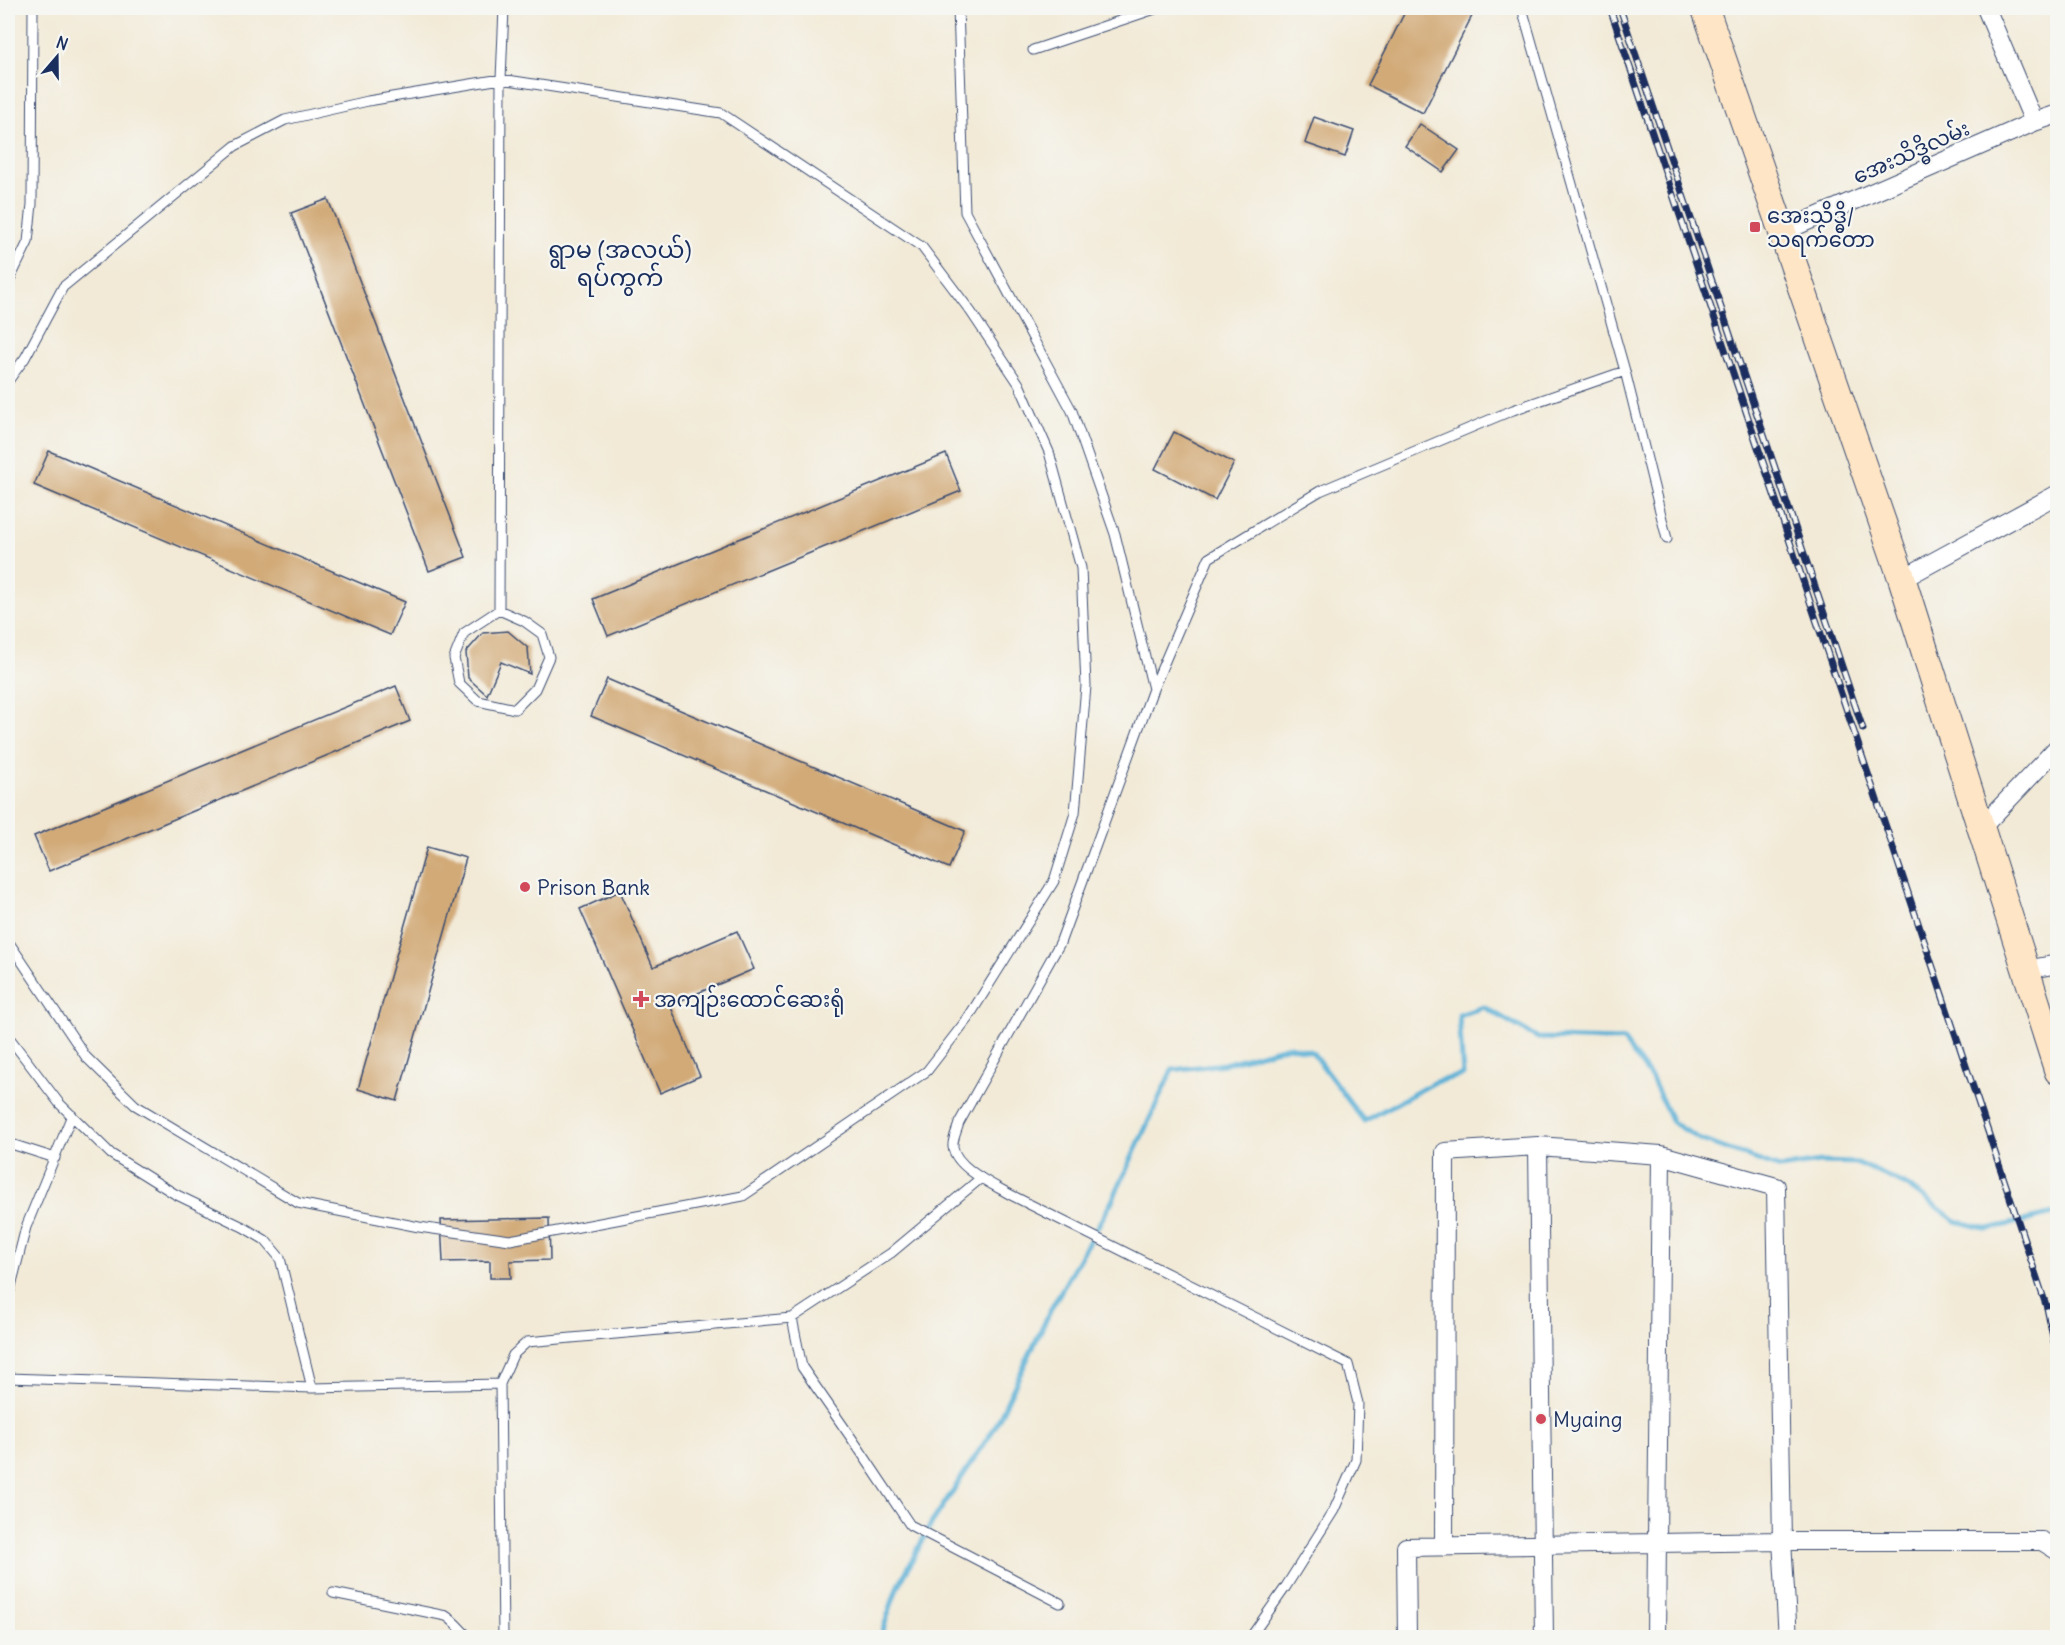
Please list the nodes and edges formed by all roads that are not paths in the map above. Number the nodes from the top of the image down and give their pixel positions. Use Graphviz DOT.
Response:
graph roads {
  1 [pos="33,8"];
  2 [pos="504,8"];
  3 [pos="958,8"];
  4 [pos="1158,8"];
  5 [pos="1522,8"];
  6 [pos="1705,8"];
  7 [pos="1986,8"];
  8 [pos="1033,50"];
  9 [pos="501,79"];
  10 [pos="2058,114"];
  11 [pos="2034,122"];
  12 [pos="1782,232"];
  13 [pos="8,283"];
  14 [pos="1625,371"];
  15 [pos="8,381"];
  16 [pos="2058,494"];
  17 [pos="1667,539"];
  18 [pos="1902,579"];
  19 [pos="499,610"];
  20 [pos="1153,689"];
  21 [pos="2058,747"];
  22 [pos="1981,828"];
  23 [pos="8,941"];
  24 [pos="2058,964"];
  25 [pos="2026,970"];
  26 [pos="8,1036"];
  27 [pos="2058,1071"];
  28 [pos="72,1115"];
  29 [pos="8,1143"];
  30 [pos="1538,1146"];
  31 [pos="1661,1155"];
  32 [pos="55,1158"];
  33 [pos="981,1178"];
  34 [pos="8,1298"];
  35 [pos="792,1318"];
  36 [pos="8,1378"];
  37 [pos="500,1384"];
  38 [pos="312,1388"];
  39 [pos="1782,1541"];
  40 [pos="1657,1544"];
  41 [pos="1543,1545"];
  42 [pos="1444,1547"];
  43 [pos="2058,1551"];
  44 [pos="333,1593"];
  45 [pos="1060,1604"];
  46 [pos="470,1638"];
  47 [pos="503,1638"];
  48 [pos="1250,1638"];
  49 [pos="1407,1638"];
  50 [pos="1544,1638"];
  51 [pos="1656,1638"];
  52 [pos="1788,1638"];
  1 -- 13 [label="lane"];
  2 -- 9 [label="lane"];
  3 -- 20 [label="lane"];
  4 -- 8 [label="lane"];
  5 -- 14 [label="lane"];
  6 -- 12 [label="main road"];
  7 -- 11 [label="street"];
  9 -- 15 [label="lane"];
  9 -- 19 [label="lane"];
  9 -- 23 [label="lane"];
  10 -- 11 [label="street, အေးသိဒ္ဓိလမ်း"];
  11 -- 12 [label="street, အေးသိဒ္ဓိလမ်း"];
  12 -- 18 [label="main road"];
  14 -- 17 [label="lane"];
  14 -- 20 [label="lane"];
  16 -- 18 [label="street"];
  18 -- 22 [label="main road"];
  19 -- 19 [label="lane"];
  20 -- 33 [label="lane"];
  21 -- 22 [label="street"];
  22 -- 25 [label="main road"];
  24 -- 25 [label="street"];
  25 -- 27 [label="main road"];
  26 -- 28 [label="lane"];
  28 -- 32 [label="lane"];
  28 -- 38 [label="lane"];
  29 -- 32 [label="lane"];
  30 -- 31 [label="street"];
  30 -- 41 [label="street"];
  30 -- 42 [label="street"];
  31 -- 39 [label="street"];
  31 -- 40 [label="street"];
  32 -- 34 [label="lane"];
  33 -- 35 [label="lane"];
  33 -- 48 [label="lane"];
  35 -- 37 [label="lane"];
  35 -- 45 [label="lane"];
  36 -- 38 [label="lane"];
  37 -- 38 [label="lane"];
  37 -- 47 [label="lane"];
  39 -- 40 [label="street"];
  39 -- 43 [label="street"];
  39 -- 52 [label="street"];
  40 -- 41 [label="street"];
  40 -- 51 [label="street"];
  41 -- 42 [label="street"];
  41 -- 50 [label="street"];
  42 -- 49 [label="street"];
  44 -- 46 [label="lane"];
}
